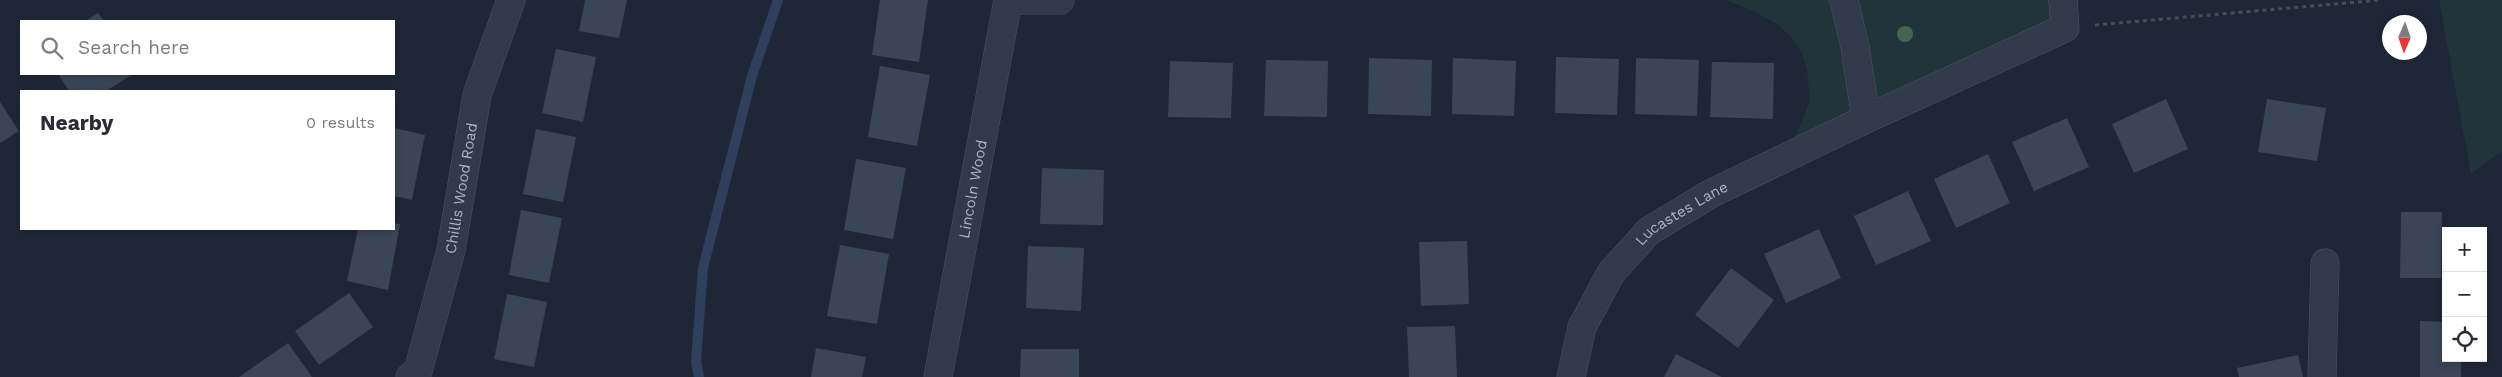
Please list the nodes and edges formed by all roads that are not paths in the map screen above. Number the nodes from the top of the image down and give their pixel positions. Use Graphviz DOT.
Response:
graph roads {
  1 [pos="512,0"];
  2 [pos="1008,0"];
  3 [pos="1060,0"];
  4 [pos="1844,0"];
  5 [pos="2063,0"];
  6 [pos="1866,119"];
  7 [pos="2325,263"];
  8 [pos="410,377"];
  9 [pos="938,377"];
  10 [pos="1571,377"];
  11 [pos="2322,377"];
  1 -- 8 [label="street, Chillis Wood Road"];
  2 -- 3 [label="street, Lincoln Wood"];
  2 -- 9 [label="street, Lincoln Wood"];
  4 -- 6 [label="street"];
  5 -- 6 [label="street, Lucastes Lane"];
  6 -- 10 [label="street, Lucastes Lane"];
  7 -- 11 [label="street"];
}
